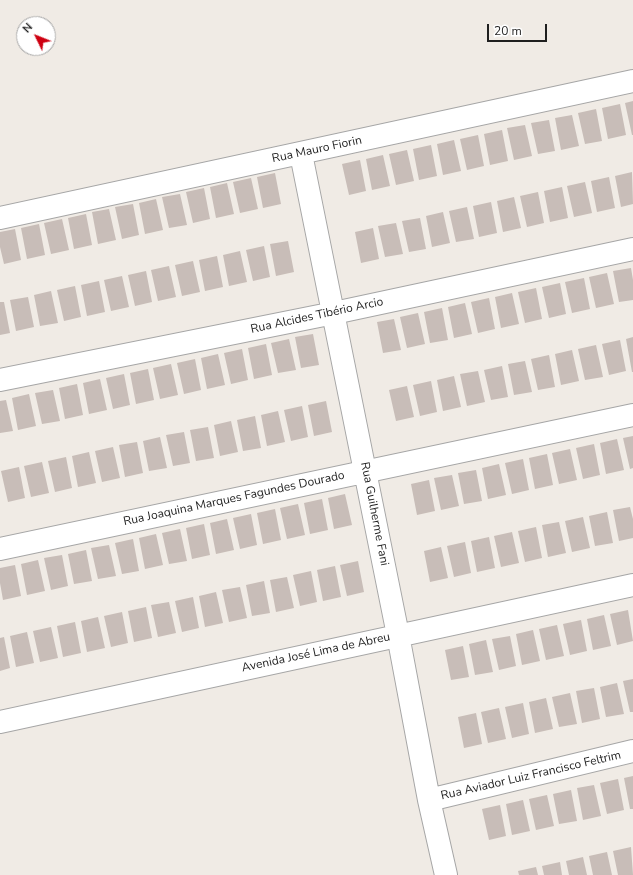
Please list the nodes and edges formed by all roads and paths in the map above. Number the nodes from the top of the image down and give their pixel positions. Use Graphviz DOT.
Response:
graph roads {
  1 [pos="633,81"];
  2 [pos="300,154"];
  3 [pos="0,218"];
  4 [pos="633,249"];
  5 [pos="334,313"];
  6 [pos="0,380"];
  7 [pos="633,415"];
  8 [pos="366,471"];
  9 [pos="0,549"];
  10 [pos="633,585"];
  11 [pos="398,635"];
  12 [pos="0,722"];
  13 [pos="633,752"];
  14 [pos="429,800"];
  15 [pos="446,875"];
  1 -- 2 [label="street, Rua Mauro Fiorin"];
  2 -- 3 [label="street, Rua Mauro Fiorin"];
  2 -- 5 [label="street, Rua Guilherme Fani"];
  4 -- 5 [label="street, Rua Alcides Tibério Arcio"];
  5 -- 6 [label="street, Rua Alcides Tibério Arcio"];
  5 -- 8 [label="street, Rua Guilherme Fani"];
  7 -- 8 [label="street, Rua Joaquina Marques Fagundes Dourado"];
  8 -- 9 [label="street, Rua Joaquina Marques Fagundes Dourado"];
  8 -- 11 [label="street, Rua Guilherme Fani"];
  10 -- 11 [label="street, Avenida José Lima de Abreu"];
  11 -- 12 [label="street, Avenida José Lima de Abreu"];
  11 -- 14 [label="street, Rua Guilherme Fani"];
  13 -- 14 [label="street, Rua Aviador Luiz Francisco Feltrim"];
  14 -- 15 [label="street, Rua Guilherme Fani"];
}
